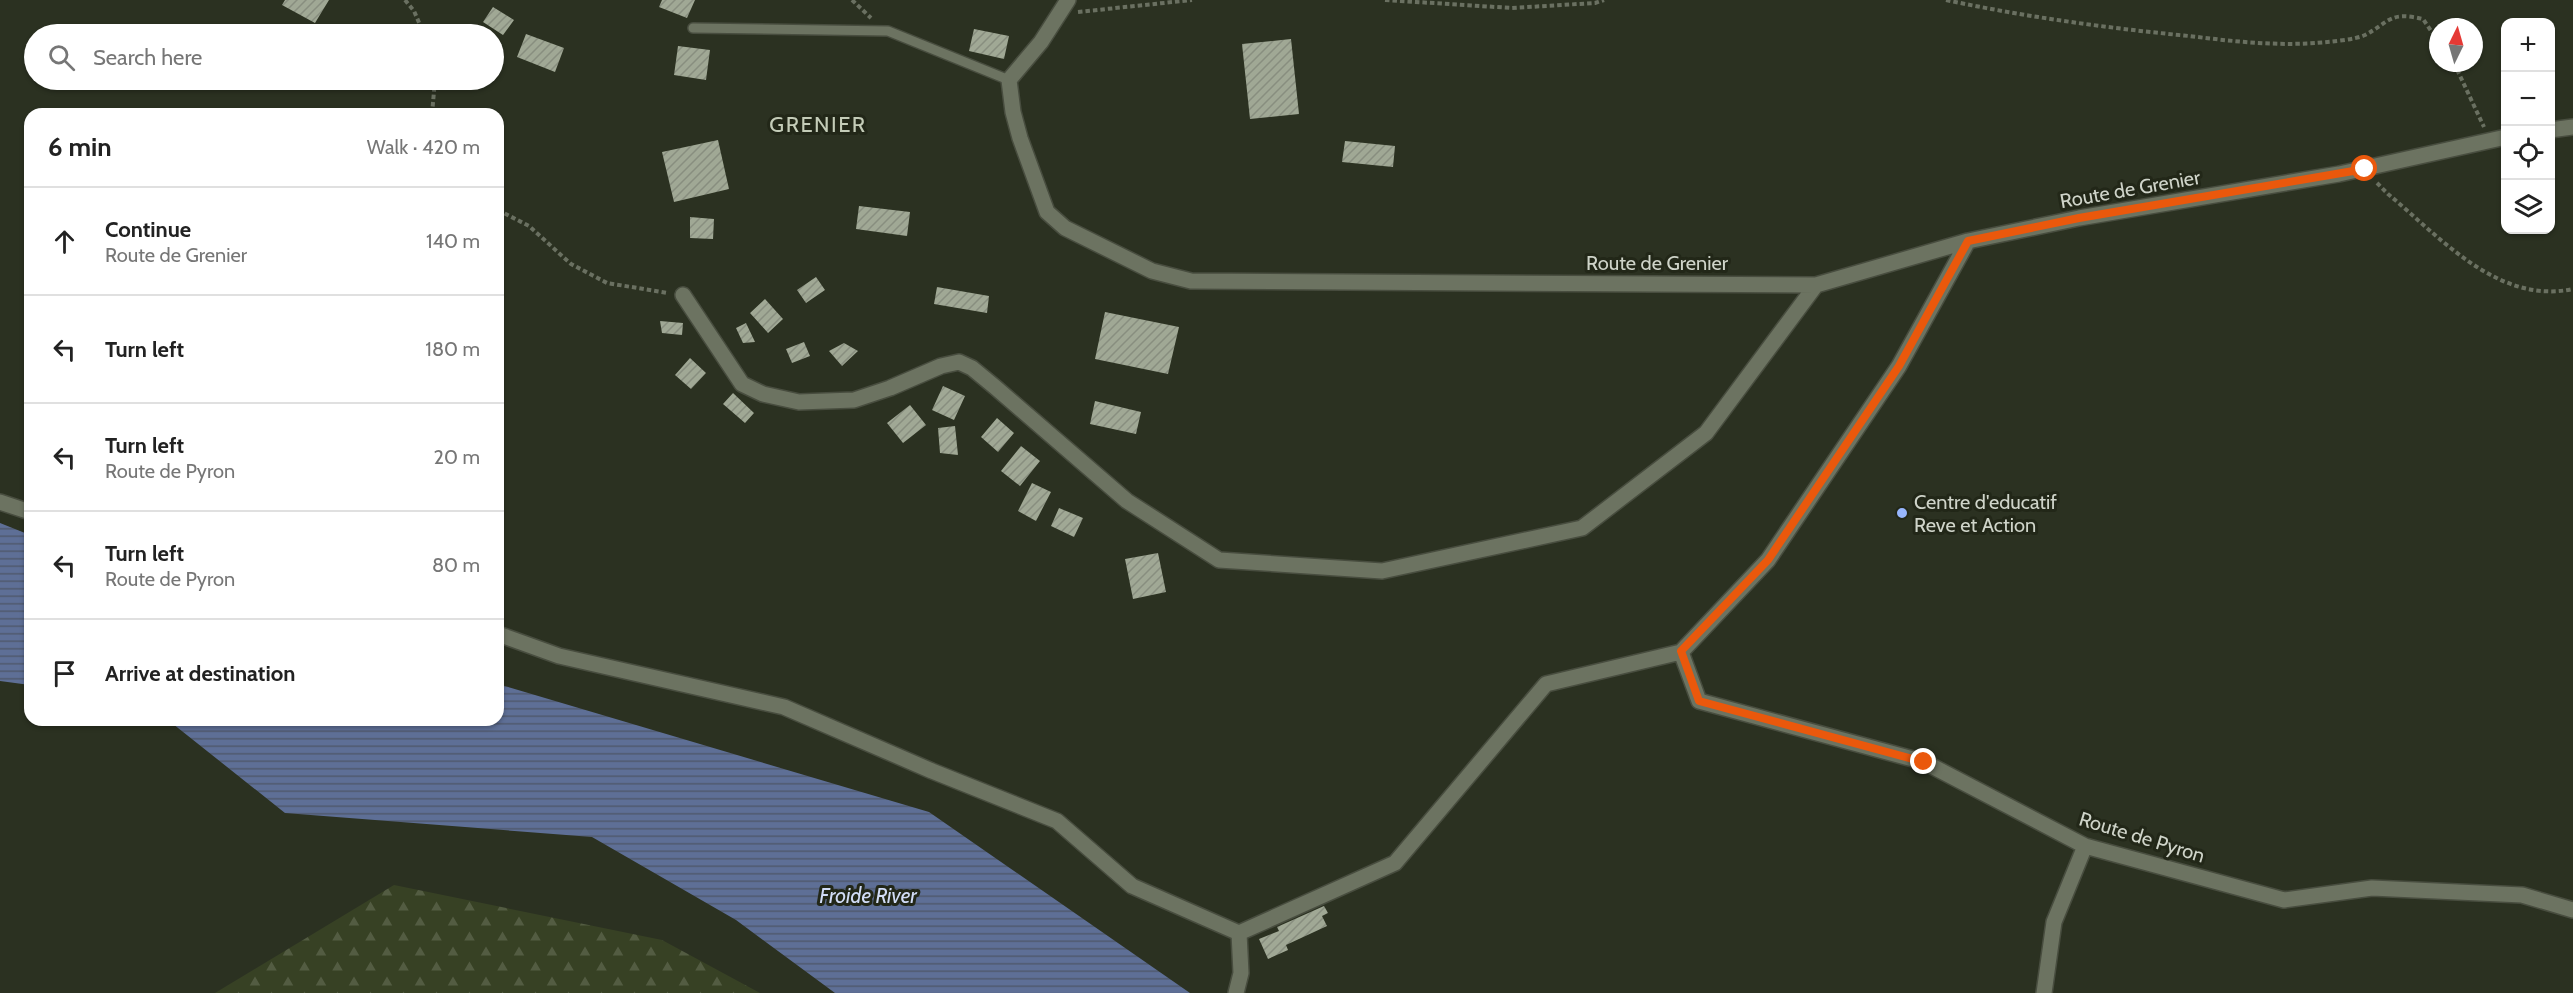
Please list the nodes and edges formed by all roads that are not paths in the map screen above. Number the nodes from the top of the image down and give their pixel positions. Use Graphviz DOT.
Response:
graph roads {
  1 [pos="1064,5"];
  2 [pos="693,28"];
  3 [pos="1009,80"];
  4 [pos="2573,127"];
  5 [pos="2555,129"];
  6 [pos="2501,138"];
  7 [pos="1968,241"];
  8 [pos="1816,285"];
  9 [pos="683,295"];
  10 [pos="0,502"];
  11 [pos="24,510"];
  12 [pos="504,636"];
  13 [pos="1681,651"];
  14 [pos="2085,846"];
  15 [pos="2573,910"];
  16 [pos="1239,933"];
  17 [pos="1236,993"];
  18 [pos="2044,993"];
  1 -- 3 [label="street"];
  2 -- 3 [label="lane"];
  3 -- 8 [label="street, Route de Grenier"];
  4 -- 5 [label="street"];
  6 -- 7 [label="street, Route de Grenier"];
  7 -- 8 [label="street, Route de Grenier"];
  7 -- 13 [label="street"];
  8 -- 9 [label="street"];
  10 -- 11 [label="street"];
  12 -- 16 [label="street"];
  13 -- 14 [label="street, Route de Pyron"];
  13 -- 16 [label="street"];
  14 -- 15 [label="street, Route de Pyron"];
  14 -- 18 [label="street"];
  16 -- 17 [label="street"];
}
